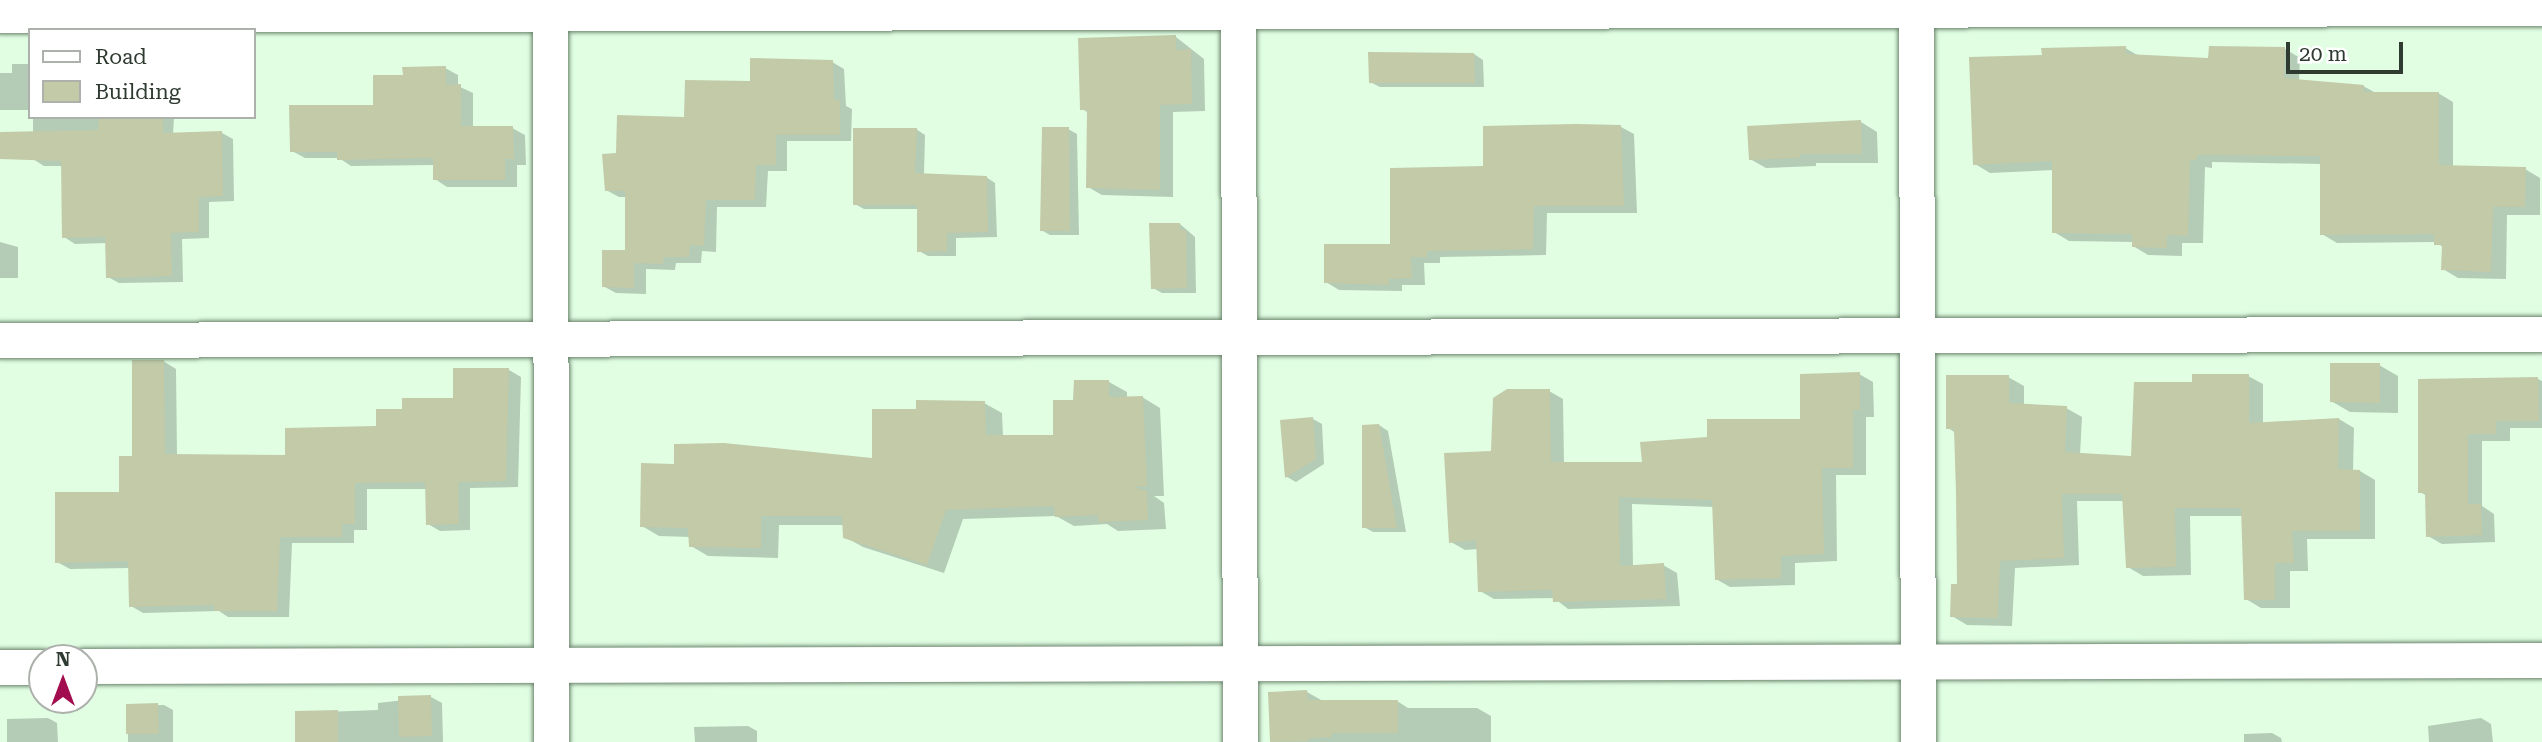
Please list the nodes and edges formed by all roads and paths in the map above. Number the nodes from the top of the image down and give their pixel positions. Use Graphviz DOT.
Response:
graph roads {
  1 [pos="1916,5"];
  2 [pos="1238,6"];
  3 [pos="549,7"];
  4 [pos="2542,8"];
  5 [pos="0,15"];
  6 [pos="2542,334"];
  7 [pos="1917,335"];
  8 [pos="1239,337"];
  9 [pos="548,339"];
  10 [pos="0,340"];
  11 [pos="1917,659"];
  12 [pos="2542,660"];
  13 [pos="1240,663"];
  14 [pos="552,665"];
  15 [pos="98,666"];
  16 [pos="0,667"];
  17 [pos="28,667"];
  18 [pos="551,742"];
  19 [pos="1240,742"];
  20 [pos="1917,742"];
  1 -- 2 [label="street"];
  1 -- 4 [label="street"];
  1 -- 7 [label="street"];
  2 -- 3 [label="street"];
  2 -- 8 [label="street"];
  3 -- 5 [label="street"];
  3 -- 9 [label="street"];
  6 -- 7 [label="street"];
  7 -- 8 [label="street"];
  7 -- 11 [label="street"];
  8 -- 9 [label="street"];
  8 -- 13 [label="street"];
  9 -- 10 [label="street"];
  9 -- 14 [label="street"];
  11 -- 12 [label="street"];
  11 -- 13 [label="street"];
  11 -- 20 [label="street"];
  13 -- 14 [label="street"];
  13 -- 19 [label="street"];
  14 -- 15 [label="street"];
  14 -- 18 [label="street"];
  16 -- 17 [label="street"];
}
